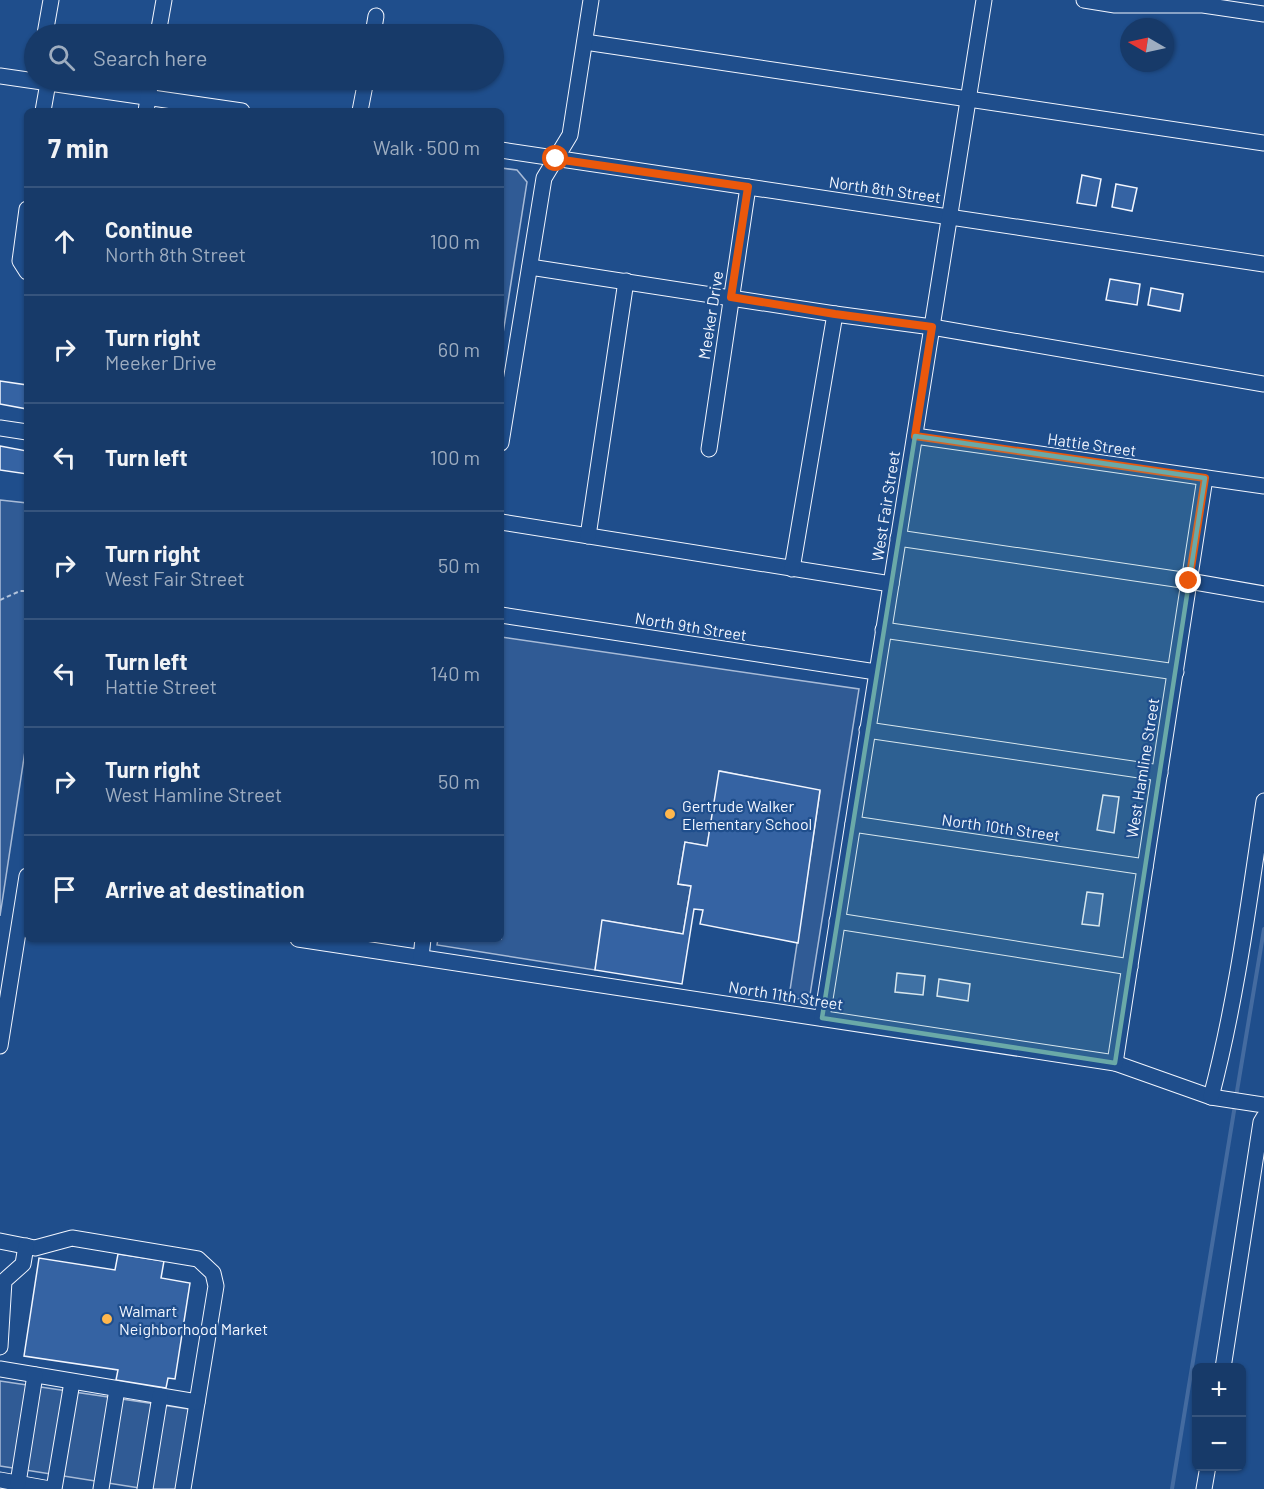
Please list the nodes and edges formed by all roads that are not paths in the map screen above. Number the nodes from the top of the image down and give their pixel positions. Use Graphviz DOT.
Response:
graph roads {
  1 [pos="51,0"];
  2 [pos="164,0"];
  3 [pos="591,0"];
  4 [pos="984,0"];
  5 [pos="1084,0"];
  6 [pos="1264,14"];
  7 [pos="376,15"];
  8 [pos="47,24"];
  9 [pos="160,24"];
  10 [pos="375,24"];
  11 [pos="585,42"];
  12 [pos="0,76"];
  13 [pos="24,79"];
  14 [pos="42,90"];
  15 [pos="82,90"];
  16 [pos="364,90"];
  17 [pos="968,99"];
  18 [pos="147,104"];
  19 [pos="43,108"];
  20 [pos="201,108"];
  21 [pos="361,108"];
  22 [pos="1264,143"];
  23 [pos="504,150"];
  24 [pos="556,159"];
  25 [pos="748,187"];
  26 [pos="950,216"];
  27 [pos="24,231"];
  28 [pos="1264,264"];
  29 [pos="24,267"];
  30 [pos="530,267"];
  31 [pos="626,282"];
  32 [pos="731,297"];
  33 [pos="835,314"];
  34 [pos="932,327"];
  35 [pos="508,356"];
  36 [pos="1263,382"];
  37 [pos="504,406"];
  38 [pos="0,428"];
  39 [pos="24,432"];
  40 [pos="915,436"];
  41 [pos="709,449"];
  42 [pos="1205,478"];
  43 [pos="1264,486"];
  44 [pos="504,522"];
  45 [pos="588,536"];
  46 [pos="898,538"];
  47 [pos="792,568"];
  48 [pos="1189,581"];
  49 [pos="891,584"];
  50 [pos="1264,594"];
  51 [pos="504,615"];
  52 [pos="883,630"];
  53 [pos="876,672"];
  54 [pos="1176,672"];
  55 [pos="867,730"];
  56 [pos="1160,773"];
  57 [pos="1264,801"];
  58 [pos="853,824"];
  59 [pos="1145,867"];
  60 [pos="24,905"];
  61 [pos="837,921"];
  62 [pos="318,942"];
  63 [pos="423,942"];
  64 [pos="421,957"];
  65 [pos="1130,967"];
  66 [pos="822,1018"];
  67 [pos="0,1046"];
  68 [pos="1115,1063"];
  69 [pos="1218,1098"];
  70 [pos="1263,1108"];
  71 [pos="0,1241"];
  72 [pos="26,1246"];
  73 [pos="0,1347"];
  74 [pos="1224,1363"];
  75 [pos="0,1369"];
  76 [pos="35,1375"];
  77 [pos="72,1382"];
  78 [pos="117,1389"];
  79 [pos="160,1396"];
  80 [pos="197,1402"];
  81 [pos="1207,1471"];
  82 [pos="0,1480"];
  83 [pos="18,1483"];
  84 [pos="50,1489"];
  85 [pos="54,1489"];
  86 [pos="101,1489"];
  87 [pos="145,1489"];
  88 [pos="183,1489"];
  89 [pos="1204,1489"];
  1 -- 8 [label="street"];
  2 -- 9 [label="street"];
  3 -- 11 [label="street"];
  4 -- 17 [label="street, West Fair Street"];
  5 -- 6 [label="street"];
  7 -- 10 [label="street"];
  11 -- 17 [label="street"];
  11 -- 24 [label="street"];
  12 -- 13 [label="street"];
  14 -- 19 [label="street"];
  15 -- 18 [label="street"];
  16 -- 21 [label="street"];
  17 -- 22 [label="street"];
  17 -- 26 [label="street, West Fair Street"];
  18 -- 20 [label="street"];
  23 -- 24 [label="street, North 8th Street"];
  24 -- 25 [label="street, North 8th Street"];
  24 -- 30 [label="street"];
  25 -- 26 [label="street, North 8th Street"];
  25 -- 32 [label="street, Meeker Drive"];
  26 -- 28 [label="street, North 8th Street"];
  26 -- 34 [label="street, West Fair Street"];
  27 -- 29 [label="street"];
  30 -- 31 [label="street"];
  30 -- 35 [label="street"];
  31 -- 32 [label="street"];
  31 -- 45 [label="street"];
  32 -- 33 [label="street"];
  32 -- 41 [label="street, Meeker Drive"];
  33 -- 34 [label="street"];
  33 -- 47 [label="street"];
  34 -- 36 [label="street"];
  34 -- 40 [label="street, West Fair Street"];
  35 -- 37 [label="street"];
  38 -- 39 [label="street"];
  40 -- 42 [label="street, Hattie Street"];
  40 -- 46 [label="street, West Fair Street"];
  42 -- 43 [label="street, Hattie Street"];
  42 -- 48 [label="street, West Hamline Street"];
  44 -- 45 [label="street"];
  45 -- 47 [label="street"];
  46 -- 48 [label="street"];
  46 -- 49 [label="street, West Fair Street"];
  47 -- 49 [label="street"];
  48 -- 50 [label="street"];
  48 -- 54 [label="street, West Hamline Street"];
  49 -- 52 [label="street, West Fair Street"];
  51 -- 53 [label="street, North 9th Street"];
  52 -- 53 [label="street, West Fair Street"];
  52 -- 54 [label="street"];
  53 -- 55 [label="street, West Fair Street"];
  54 -- 56 [label="street, West Hamline Street"];
  55 -- 56 [label="street"];
  55 -- 58 [label="street, West Fair Street"];
  56 -- 59 [label="street, West Hamline Street"];
  57 -- 69 [label="street"];
  58 -- 59 [label="street, North 10th Street"];
  58 -- 61 [label="street, West Fair Street"];
  59 -- 65 [label="street, West Hamline Street"];
  60 -- 67 [label="street"];
  61 -- 65 [label="street"];
  61 -- 66 [label="street, West Fair Street"];
  62 -- 64 [label="street, North 11th Street"];
  63 -- 64 [label="street"];
  64 -- 66 [label="street, North 11th Street"];
  65 -- 68 [label="street, West Hamline Street"];
  66 -- 68 [label="street, North 11th Street"];
  68 -- 69 [label="street, North 11th Street"];
  69 -- 70 [label="street, North 11th Street"];
  70 -- 74 [label="street"];
  71 -- 72 [label="street"];
  72 -- 73 [label="street"];
  72 -- 80 [label="street"];
  75 -- 76 [label="street"];
  76 -- 77 [label="street"];
  76 -- 83 [label="street"];
  77 -- 78 [label="street"];
  77 -- 85 [label="street"];
  78 -- 79 [label="street"];
  78 -- 86 [label="street"];
  79 -- 80 [label="street"];
  79 -- 87 [label="street"];
  80 -- 88 [label="street"];
  81 -- 89 [label="street"];
  82 -- 83 [label="street"];
  83 -- 84 [label="street"];
}
